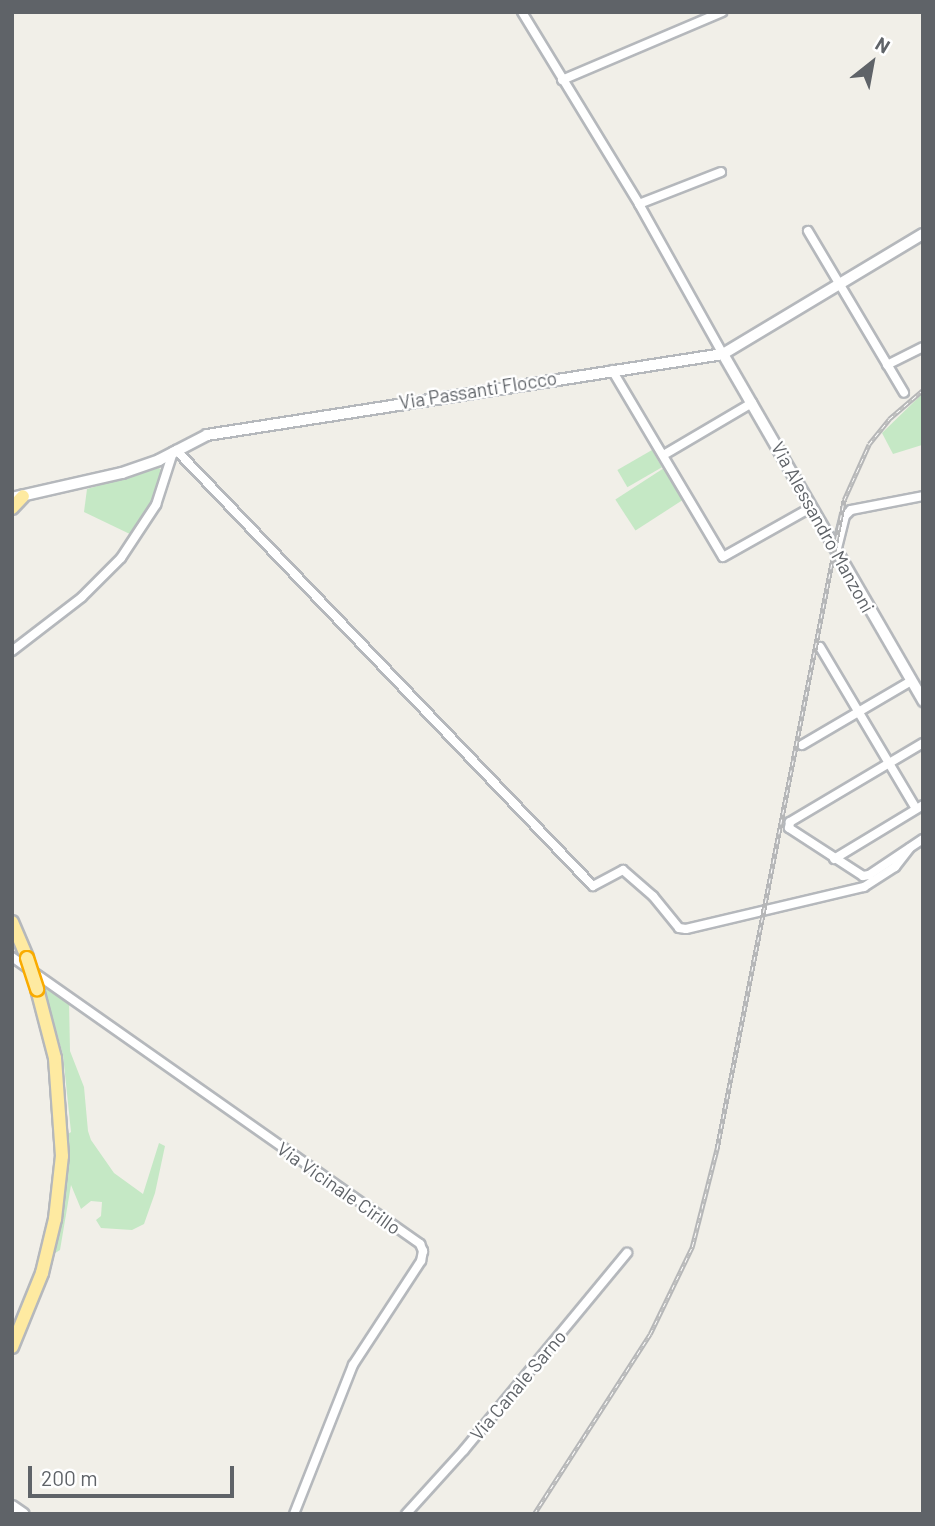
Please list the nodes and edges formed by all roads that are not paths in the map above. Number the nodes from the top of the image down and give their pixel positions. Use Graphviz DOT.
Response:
graph roads {
  1 [pos="522,12"];
  2 [pos="722,12"];
  3 [pos="562,80"];
  4 [pos="720,172"];
  5 [pos="639,204"];
  6 [pos="808,231"];
  7 [pos="923,234"];
  8 [pos="841,286"];
  9 [pos="923,347"];
  10 [pos="723,354"];
  11 [pos="887,365"];
  12 [pos="612,370"];
  13 [pos="904,393"];
  14 [pos="752,404"];
  15 [pos="175,451"];
  16 [pos="667,453"];
  17 [pos="923,496"];
  18 [pos="18,497"];
  19 [pos="812,507"];
  20 [pos="12,508"];
  21 [pos="836,552"];
  22 [pos="820,647"];
  23 [pos="12,651"];
  24 [pos="911,681"];
  25 [pos="923,701"];
  26 [pos="858,713"];
  27 [pos="923,743"];
  28 [pos="802,745"];
  29 [pos="888,764"];
  30 [pos="919,807"];
  31 [pos="923,839"];
  32 [pos="910,848"];
  33 [pos="834,859"];
  34 [pos="12,922"];
  35 [pos="12,957"];
  36 [pos="627,1252"];
  37 [pos="12,1347"];
  38 [pos="12,1506"];
  39 [pos="23,1514"];
  40 [pos="295,1514"];
  41 [pos="406,1514"];
  1 -- 3 [label="street"];
  2 -- 3 [label="street"];
  3 -- 5 [label="street"];
  4 -- 5 [label="street"];
  5 -- 10 [label="street"];
  6 -- 8 [label="street"];
  7 -- 8 [label="street, Via Passanti Flocco"];
  8 -- 10 [label="street, Via Passanti Flocco"];
  8 -- 11 [label="street"];
  9 -- 11 [label="street"];
  10 -- 12 [label="main road, Via Passanti Flocco"];
  10 -- 14 [label="main road, Via Alessandro Manzoni"];
  11 -- 13 [label="street"];
  12 -- 15 [label="main road, Via Passanti Flocco"];
  12 -- 19 [label="street"];
  14 -- 16 [label="street"];
  14 -- 19 [label="main road, Via Alessandro Manzoni"];
  15 -- 18 [label="main road, Via Passanti Flocco"];
  15 -- 23 [label="street"];
  15 -- 32 [label="street"];
  17 -- 21 [label="street"];
  18 -- 20 [label="highway"];
  19 -- 21 [label="main road, Via Alessandro Manzoni"];
  21 -- 24 [label="main road, Via Alessandro Manzoni"];
  22 -- 26 [label="street"];
  24 -- 25 [label="main road, Via Alessandro Manzoni"];
  24 -- 26 [label="street"];
  26 -- 28 [label="street"];
  26 -- 29 [label="street"];
  27 -- 29 [label="street"];
  29 -- 30 [label="street"];
  29 -- 33 [label="street"];
  30 -- 33 [label="street"];
  31 -- 32 [label="street"];
  32 -- 33 [label="street"];
  34 -- 37 [label="highway, bridge"];
  35 -- 40 [label="street, Via Vicinale Cirillo"];
  36 -- 41 [label="street, Via Canale Sarno"];
  38 -- 39 [label="street"];
}
